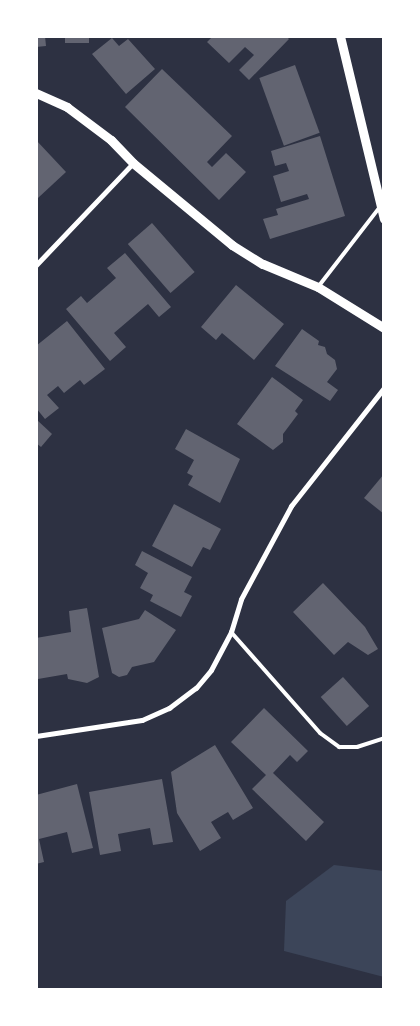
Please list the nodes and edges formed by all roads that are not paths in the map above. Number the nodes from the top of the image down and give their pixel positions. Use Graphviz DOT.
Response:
graph roads {
  1 [pos="340,36"];
  2 [pos="36,93"];
  3 [pos="134,163"];
  4 [pos="380,207"];
  5 [pos="384,219"];
  6 [pos="36,266"];
  7 [pos="318,287"];
  8 [pos="384,328"];
  9 [pos="384,388"];
  10 [pos="231,632"];
  11 [pos="36,736"];
  12 [pos="384,738"];
  1 -- 4 [label="street"];
  2 -- 3 [label="street"];
  3 -- 6 [label="street"];
  3 -- 7 [label="street"];
  4 -- 5 [label="street"];
  4 -- 7 [label="lane"];
  7 -- 8 [label="street"];
  9 -- 10 [label="street"];
  10 -- 11 [label="street"];
  10 -- 12 [label="lane"];
}
